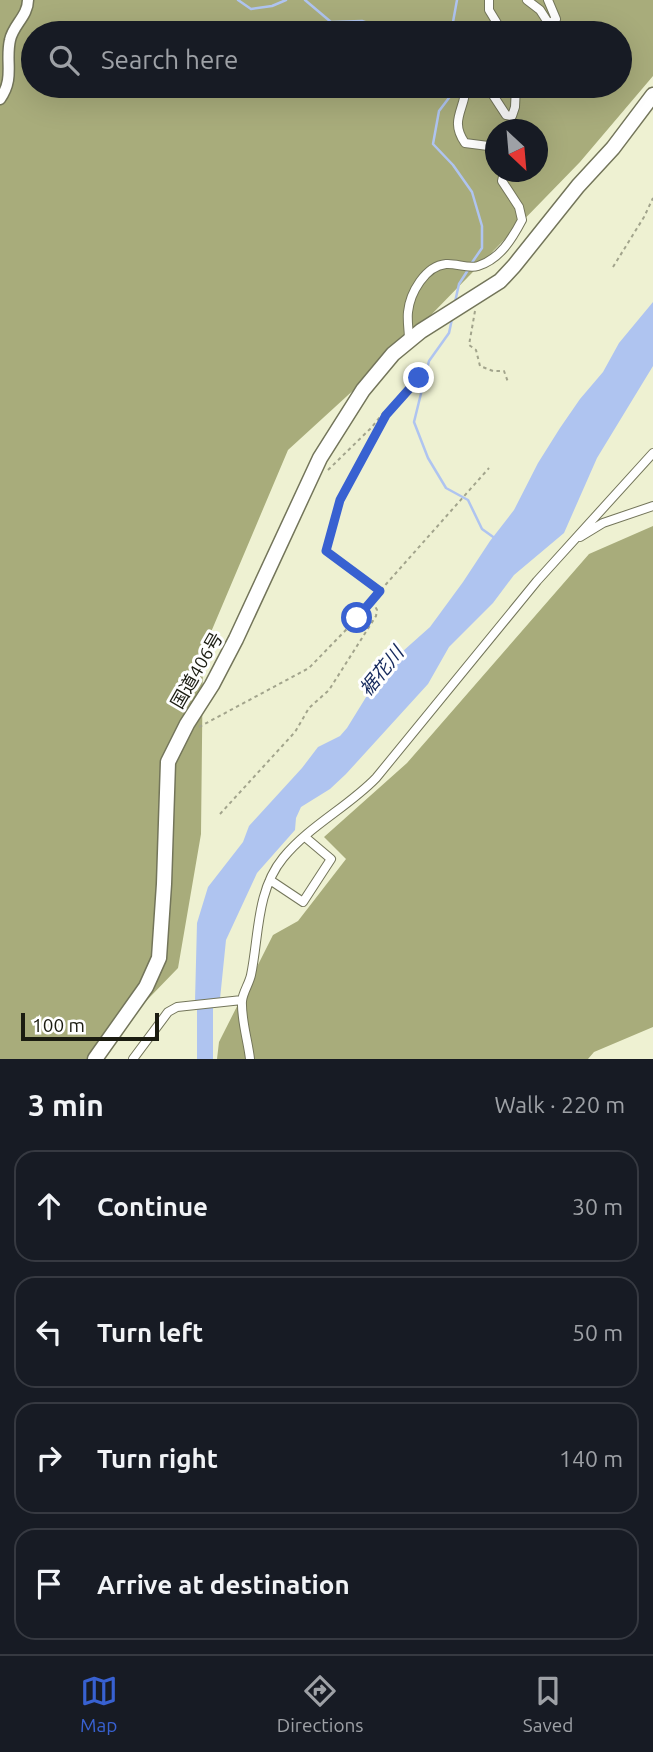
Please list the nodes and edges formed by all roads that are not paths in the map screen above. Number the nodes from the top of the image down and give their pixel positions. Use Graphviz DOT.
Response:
graph roads {
  1 [pos="28,0"];
  2 [pos="488,0"];
  3 [pos="527,0"];
  4 [pos="548,0"];
  5 [pos="496,21"];
  6 [pos="548,21"];
  7 [pos="554,21"];
  8 [pos="653,95"];
  9 [pos="463,98"];
  10 [pos="495,98"];
  11 [pos="515,98"];
  12 [pos="0,99"];
  13 [pos="485,146"];
  14 [pos="503,182"];
  15 [pos="415,336"];
  16 [pos="653,453"];
  17 [pos="653,506"];
  18 [pos="575,540"];
  19 [pos="305,837"];
  20 [pos="270,880"];
  21 [pos="239,1000"];
  22 [pos="95,1059"];
  23 [pos="133,1059"];
  24 [pos="250,1059"];
  1 -- 12 [label="main road"];
  2 -- 5 [label="street"];
  3 -- 6 [label="street"];
  4 -- 7 [label="street"];
  8 -- 15 [label="highway, 国道406号"];
  9 -- 13 [label="street"];
  10 -- 11 [label="street"];
  14 -- 15 [label="street"];
  15 -- 22 [label="highway, 国道406号"];
  16 -- 18 [label="street"];
  17 -- 18 [label="street"];
  18 -- 19 [label="street"];
  19 -- 20 [label="street"];
  19 -- 20 [label="street"];
  20 -- 21 [label="street"];
  21 -- 23 [label="street"];
  21 -- 24 [label="street"];
}
